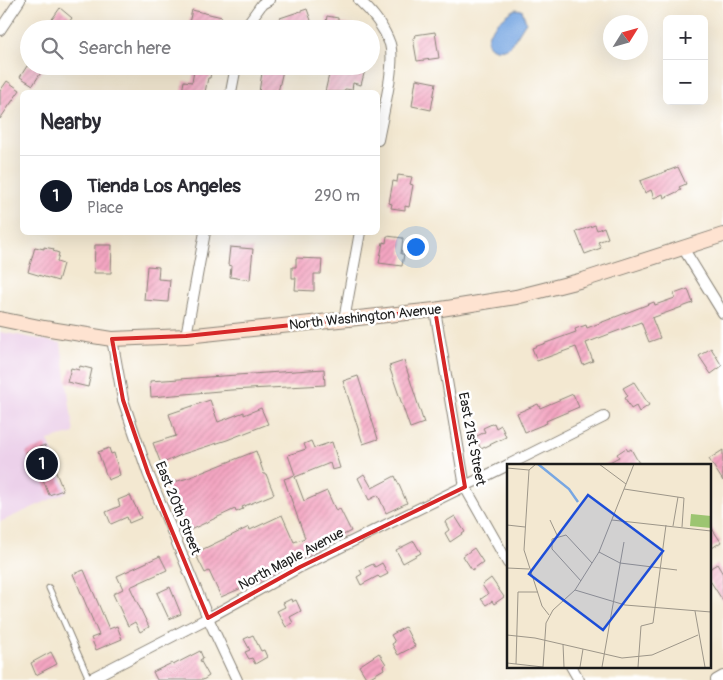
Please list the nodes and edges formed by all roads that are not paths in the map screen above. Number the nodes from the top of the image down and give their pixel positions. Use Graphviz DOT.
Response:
graph roads {
  1 [pos="20,0"];
  2 [pos="269,0"];
  3 [pos="359,0"];
  4 [pos="250,20"];
  5 [pos="376,20"];
  6 [pos="380,25"];
  7 [pos="0,30"];
  8 [pos="234,75"];
  9 [pos="231,90"];
  10 [pos="380,128"];
  11 [pos="204,235"];
  12 [pos="359,235"];
  13 [pos="723,235"];
  14 [pos="683,248"];
  15 [pos="435,310"];
  16 [pos="723,313"];
  17 [pos="0,318"];
  18 [pos="344,320"];
  19 [pos="186,336"];
  20 [pos="112,339"];
  21 [pos="604,416"];
  22 [pos="510,464"];
  23 [pos="507,466"];
  24 [pos="464,487"];
  25 [pos="507,561"];
  26 [pos="49,588"];
  27 [pos="208,618"];
  28 [pos="572,668"];
  29 [pos="723,676"];
  30 [pos="88,680"];
  31 [pos="237,680"];
  32 [pos="579,680"];
  33 [pos="716,680"];
  1 -- 7 [label="street"];
  2 -- 4 [label="street"];
  3 -- 5 [label="street"];
  6 -- 10 [label="street"];
  8 -- 9 [label="street"];
  11 -- 19 [label="street"];
  12 -- 18 [label="street"];
  13 -- 14 [label="main road, North Washington Avenue"];
  14 -- 15 [label="main road, North Washington Avenue"];
  14 -- 16 [label="street"];
  15 -- 18 [label="main road, North Washington Avenue"];
  15 -- 24 [label="street, East 21st Street"];
  17 -- 20 [label="main road, North Washington Avenue"];
  18 -- 19 [label="main road, North Washington Avenue"];
  19 -- 20 [label="main road, North Washington Avenue"];
  20 -- 27 [label="street, East 20th Street"];
  21 -- 22 [label="street, North Maple Avenue"];
  23 -- 24 [label="street, North Maple Avenue"];
  24 -- 25 [label="street, East 21st Street"];
  24 -- 27 [label="street, North Maple Avenue"];
  26 -- 30 [label="lane"];
  27 -- 30 [label="street, North Maple Avenue"];
  27 -- 31 [label="street, East 20th Street"];
  28 -- 32 [label="street"];
  29 -- 33 [label="street"];
}
